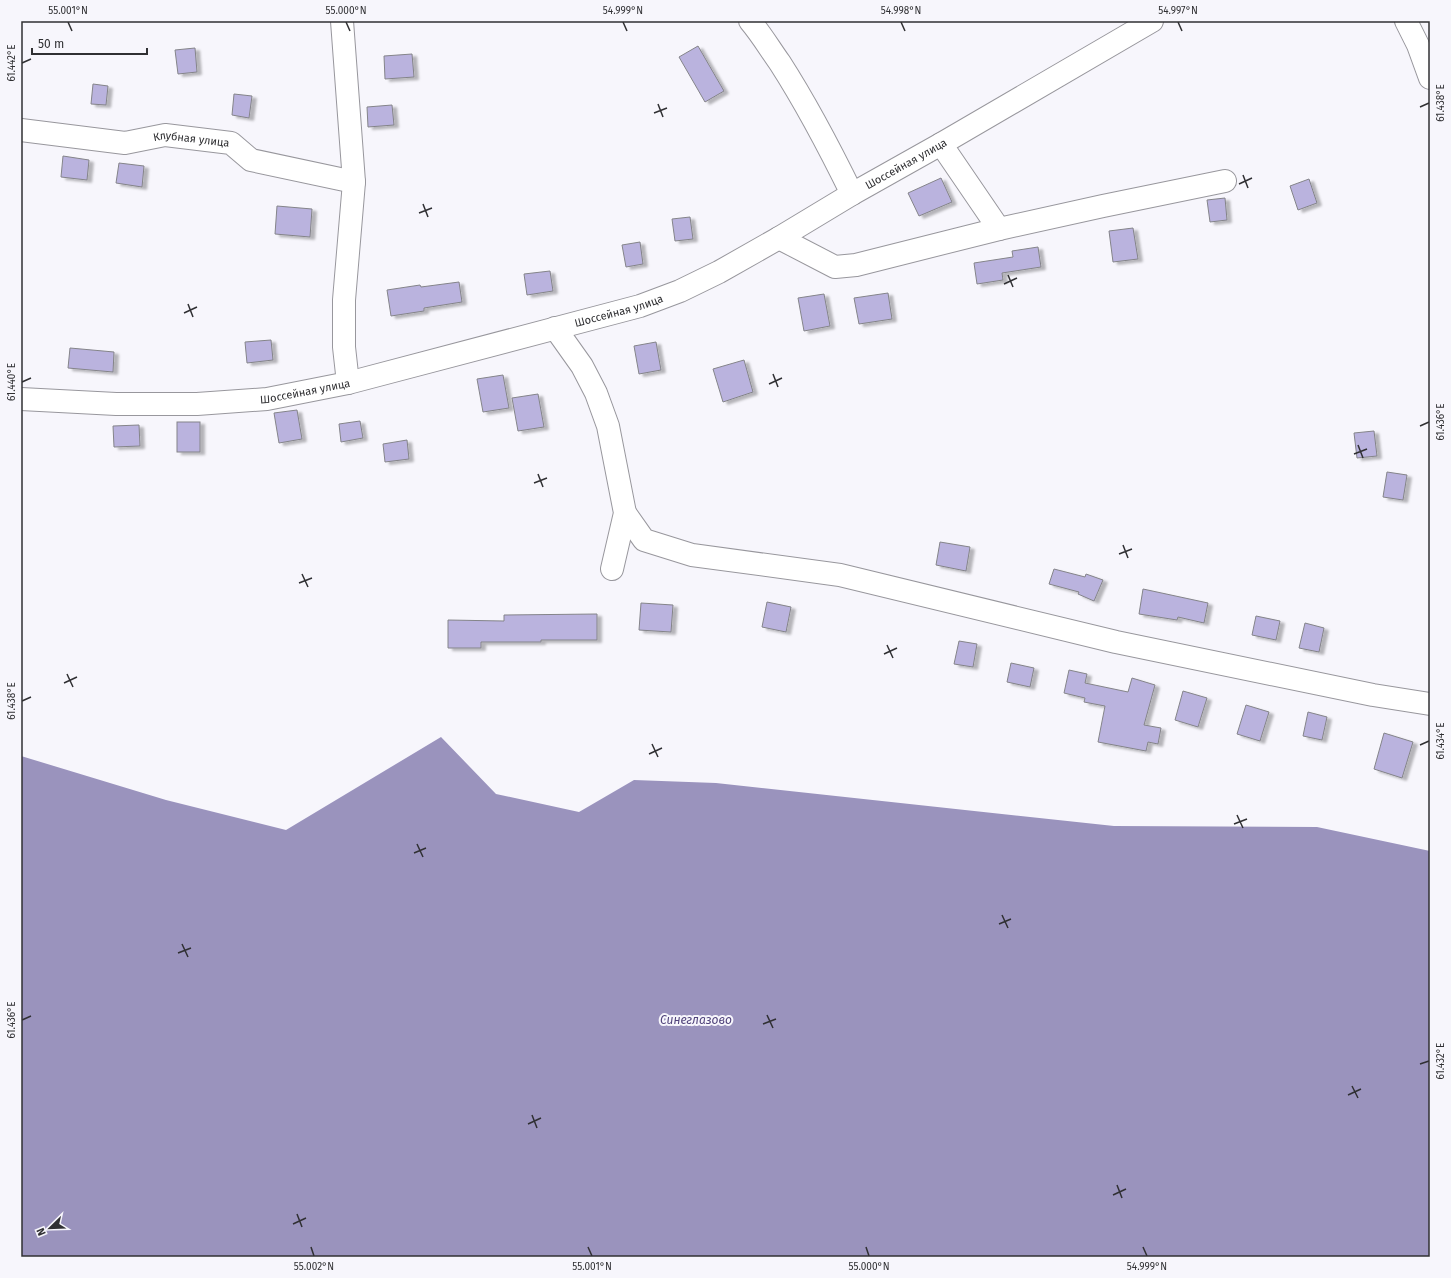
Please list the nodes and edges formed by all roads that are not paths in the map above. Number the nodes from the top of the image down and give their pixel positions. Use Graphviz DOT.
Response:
graph roads {
  1 [pos="342,21"];
  2 [pos="750,21"];
  3 [pos="1152,21"];
  4 [pos="1406,21"];
  5 [pos="1430,78"];
  6 [pos="21,130"];
  7 [pos="941,144"];
  8 [pos="1225,181"];
  9 [pos="354,182"];
  10 [pos="852,194"];
  11 [pos="999,229"];
  12 [pos="779,238"];
  13 [pos="555,328"];
  14 [pos="348,383"];
  15 [pos="21,399"];
  16 [pos="624,513"];
  17 [pos="612,569"];
  18 [pos="1430,704"];
  1 -- 9 [label="street"];
  2 -- 10 [label="street"];
  3 -- 7 [label="street, Шоссейная улица"];
  4 -- 5 [label="street"];
  6 -- 9 [label="street, Клубная улица"];
  7 -- 10 [label="street, Шоссейная улица"];
  7 -- 11 [label="street"];
  8 -- 11 [label="street"];
  9 -- 14 [label="street"];
  10 -- 12 [label="street, Шоссейная улица"];
  11 -- 12 [label="street"];
  12 -- 13 [label="street, Шоссейная улица"];
  13 -- 14 [label="street, Шоссейная улица"];
  13 -- 16 [label="street"];
  14 -- 15 [label="street, Шоссейная улица"];
  16 -- 17 [label="street"];
  16 -- 18 [label="street"];
}
